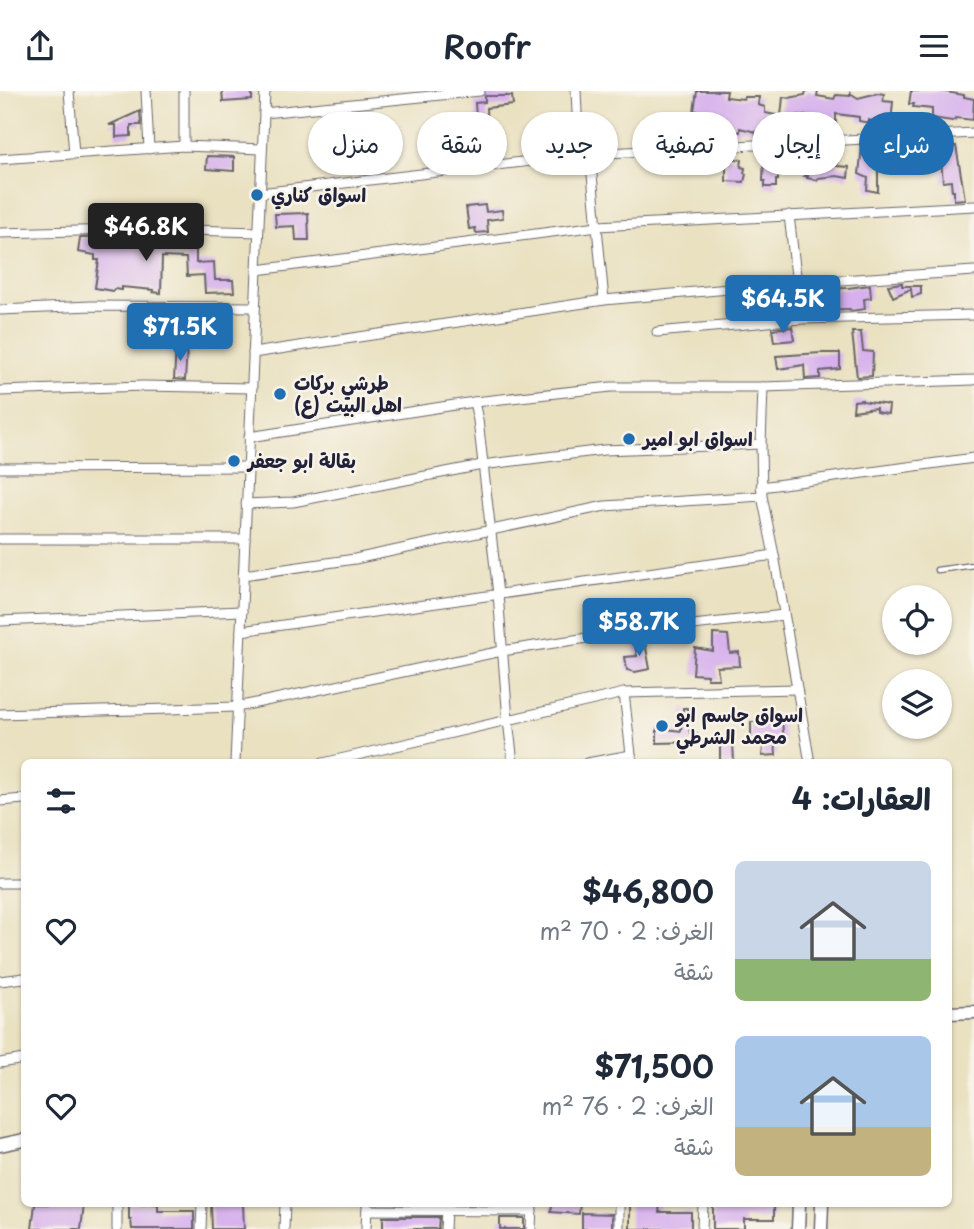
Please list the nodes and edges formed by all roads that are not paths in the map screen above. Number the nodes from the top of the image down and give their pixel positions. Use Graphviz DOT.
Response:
graph roads {
  1 [pos="69,91"];
  2 [pos="146,91"];
  3 [pos="184,91"];
  4 [pos="265,91"];
  5 [pos="480,91"];
  6 [pos="576,91"];
  7 [pos="577,112"];
  8 [pos="264,113"];
  9 [pos="974,133"];
  10 [pos="184,146"];
  11 [pos="149,149"];
  12 [pos="262,149"];
  13 [pos="618,152"];
  14 [pos="74,154"];
  15 [pos="0,159"];
  16 [pos="521,162"];
  17 [pos="592,175"];
  18 [pos="260,193"];
  19 [pos="974,206"];
  20 [pos="789,215"];
  21 [pos="598,226"];
  22 [pos="258,232"];
  23 [pos="0,233"];
  24 [pos="257,270"];
  25 [pos="974,271"];
  26 [pos="797,283"];
  27 [pos="604,300"];
  28 [pos="255,307"];
  29 [pos="0,310"];
  30 [pos="974,315"];
  31 [pos="801,319"];
  32 [pos="657,332"];
  33 [pos="253,353"];
  34 [pos="974,380"];
  35 [pos="764,387"];
  36 [pos="251,388"];
  37 [pos="0,391"];
  38 [pos="474,402"];
  39 [pos="249,437"];
  40 [pos="761,444"];
  41 [pos="974,458"];
  42 [pos="482,465"];
  43 [pos="248,467"];
  44 [pos="0,468"];
  45 [pos="762,491"];
  46 [pos="246,504"];
  47 [pos="491,530"];
  48 [pos="0,539"];
  49 [pos="245,539"];
  50 [pos="774,555"];
  51 [pos="974,565"];
  52 [pos="937,571"];
  53 [pos="243,575"];
  54 [pos="498,593"];
  55 [pos="242,611"];
  56 [pos="784,615"];
  57 [pos="0,621"];
  58 [pos="241,631"];
  59 [pos="502,651"];
  60 [pos="797,689"];
  61 [pos="624,693"];
  62 [pos="237,707"];
  63 [pos="0,714"];
  64 [pos="508,720"];
  65 [pos="235,759"];
  66 [pos="340,759"];
  67 [pos="513,759"];
  68 [pos="632,759"];
  69 [pos="809,759"];
  70 [pos="21,799"];
  71 [pos="0,801"];
  72 [pos="0,883"];
  73 [pos="21,883"];
  74 [pos="21,978"];
  75 [pos="0,981"];
  76 [pos="974,1012"];
  77 [pos="952,1013"];
  78 [pos="21,1060"];
  79 [pos="0,1063"];
  80 [pos="21,1141"];
  81 [pos="0,1145"];
  82 [pos="117,1207"];
  83 [pos="202,1207"];
  84 [pos="285,1207"];
  85 [pos="367,1207"];
  86 [pos="532,1207"];
  87 [pos="619,1207"];
  88 [pos="703,1207"];
  89 [pos="799,1207"];
  90 [pos="822,1207"];
  91 [pos="446,1210"];
  92 [pos="117,1229"];
  93 [pos="201,1229"];
  94 [pos="284,1229"];
  95 [pos="366,1229"];
  96 [pos="445,1229"];
  97 [pos="531,1229"];
  98 [pos="619,1229"];
  99 [pos="702,1229"];
  100 [pos="798,1229"];
  101 [pos="821,1229"];
  1 -- 14 [label="street"];
  2 -- 11 [label="street"];
  3 -- 10 [label="street"];
  4 -- 8 [label="street"];
  5 -- 8 [label="street"];
  6 -- 7 [label="street"];
  8 -- 12 [label="street"];
  9 -- 13 [label="street"];
  10 -- 11 [label="street"];
  10 -- 12 [label="street"];
  11 -- 14 [label="street"];
  12 -- 18 [label="street"];
  14 -- 15 [label="street"];
  16 -- 18 [label="street"];
  17 -- 21 [label="street"];
  18 -- 22 [label="street"];
  19 -- 20 [label="street"];
  20 -- 21 [label="street"];
  20 -- 26 [label="street"];
  21 -- 24 [label="street"];
  21 -- 27 [label="street"];
  22 -- 23 [label="street"];
  22 -- 24 [label="street"];
  24 -- 28 [label="street"];
  25 -- 26 [label="street"];
  26 -- 27 [label="street"];
  26 -- 31 [label="street"];
  27 -- 33 [label="street"];
  28 -- 29 [label="street"];
  28 -- 33 [label="street"];
  30 -- 31 [label="street"];
  31 -- 32 [label="street"];
  33 -- 36 [label="street"];
  34 -- 35 [label="street"];
  35 -- 38 [label="street"];
  35 -- 40 [label="street"];
  36 -- 37 [label="street"];
  36 -- 39 [label="street"];
  38 -- 39 [label="street"];
  38 -- 42 [label="street"];
  39 -- 43 [label="street"];
  40 -- 42 [label="street"];
  40 -- 45 [label="street"];
  41 -- 45 [label="street"];
  42 -- 46 [label="street"];
  42 -- 47 [label="street"];
  43 -- 44 [label="street"];
  43 -- 46 [label="street"];
  45 -- 47 [label="street"];
  45 -- 50 [label="street"];
  46 -- 49 [label="street"];
  47 -- 53 [label="street"];
  47 -- 54 [label="street"];
  48 -- 49 [label="street"];
  49 -- 53 [label="street"];
  50 -- 54 [label="street"];
  50 -- 56 [label="street"];
  51 -- 52 [label="lane"];
  53 -- 55 [label="street"];
  54 -- 58 [label="street"];
  54 -- 59 [label="street"];
  55 -- 57 [label="street"];
  55 -- 58 [label="street"];
  56 -- 59 [label="street"];
  56 -- 60 [label="street"];
  58 -- 62 [label="street"];
  59 -- 62 [label="street"];
  59 -- 64 [label="street"];
  60 -- 61 [label="street"];
  60 -- 69 [label="street"];
  61 -- 64 [label="street"];
  61 -- 68 [label="street"];
  62 -- 63 [label="street"];
  62 -- 65 [label="street"];
  64 -- 66 [label="street"];
  64 -- 67 [label="street"];
  70 -- 71 [label="street"];
  72 -- 73 [label="street"];
  74 -- 75 [label="street"];
  76 -- 77 [label="street"];
  78 -- 79 [label="street"];
  80 -- 81 [label="street"];
  82 -- 92 [label="street"];
  83 -- 93 [label="street"];
  84 -- 94 [label="street"];
  85 -- 91 [label="street"];
  85 -- 95 [label="street"];
  86 -- 91 [label="street"];
  86 -- 97 [label="street"];
  87 -- 98 [label="street"];
  88 -- 99 [label="street"];
  89 -- 100 [label="street"];
  90 -- 101 [label="street"];
  91 -- 96 [label="street"];
}
